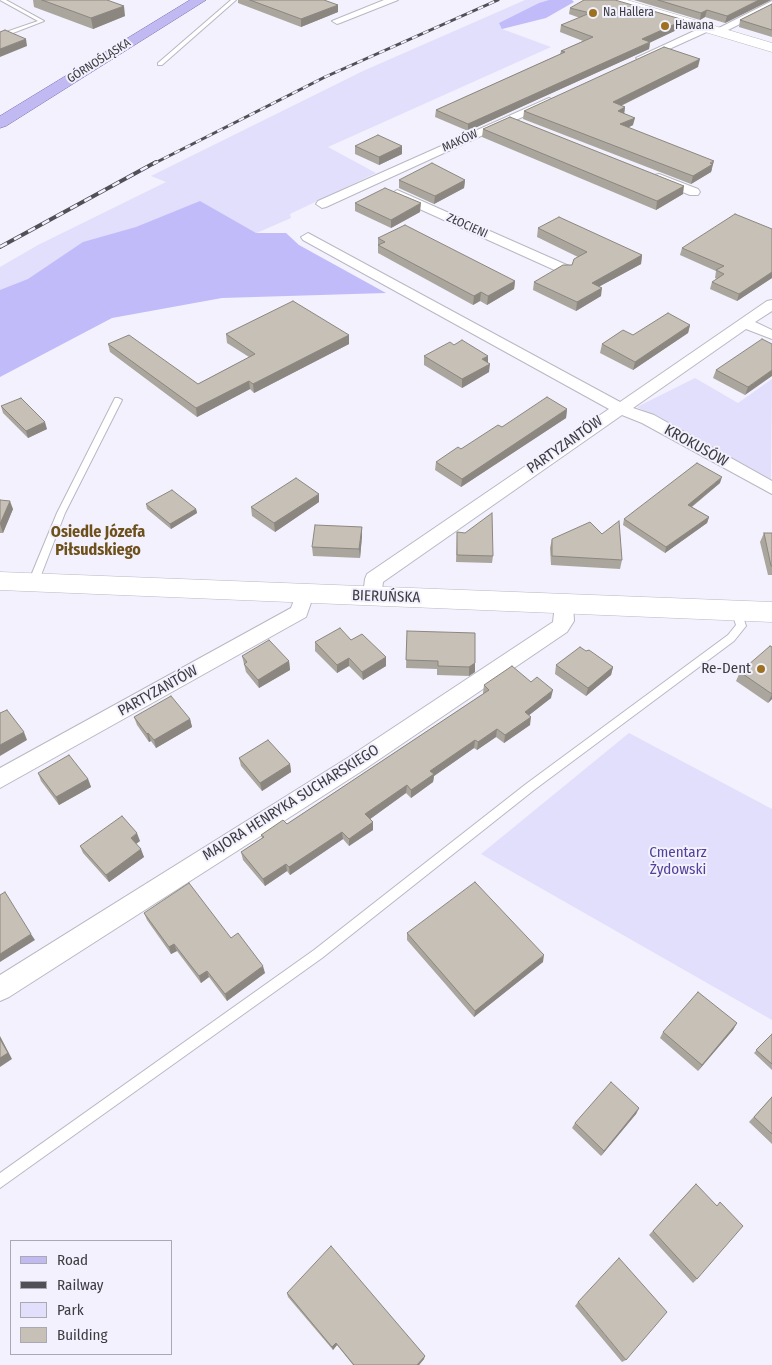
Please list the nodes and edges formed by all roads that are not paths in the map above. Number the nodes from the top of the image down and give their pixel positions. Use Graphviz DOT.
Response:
graph roads {
  1 [pos="2,0"];
  2 [pos="175,0"];
  3 [pos="199,0"];
  4 [pos="234,0"];
  5 [pos="393,0"];
  6 [pos="613,0"];
  7 [pos="772,4"];
  8 [pos="337,21"];
  9 [pos="713,29"];
  10 [pos="0,36"];
  11 [pos="772,48"];
  12 [pos="160,64"];
  13 [pos="626,65"];
  14 [pos="563,94"];
  15 [pos="0,106"];
  16 [pos="509,120"];
  17 [pos="0,123"];
  18 [pos="527,127"];
  19 [pos="648,174"];
  20 [pos="370,182"];
  21 [pos="694,192"];
  22 [pos="322,204"];
  23 [pos="308,237"];
  24 [pos="564,269"];
  25 [pos="772,304"];
  26 [pos="744,323"];
  27 [pos="772,336"];
  28 [pos="118,400"];
  29 [pos="619,408"];
  30 [pos="772,488"];
  31 [pos="0,581"];
  32 [pos="33,583"];
  33 [pos="305,594"];
  34 [pos="372,596"];
  35 [pos="564,604"];
  36 [pos="736,610"];
  37 [pos="772,612"];
  38 [pos="0,779"];
  39 [pos="0,989"];
  40 [pos="0,1181"];
  1 -- 10 [label="lane"];
  2 -- 15 [label="main road, GÓRNOŚLĄSKA"];
  3 -- 17 [label="main road, GÓRNOŚLĄSKA"];
  4 -- 12 [label="lane"];
  5 -- 8 [label="street"];
  6 -- 9 [label="street"];
  7 -- 9 [label="street"];
  9 -- 11 [label="street"];
  9 -- 13 [label="street"];
  14 -- 16 [label="street, MAKÓW"];
  16 -- 18 [label="street"];
  16 -- 20 [label="street, MAKÓW"];
  19 -- 21 [label="street"];
  20 -- 22 [label="street, MAKÓW"];
  20 -- 24 [label="street, ZŁOCIENI"];
  23 -- 29 [label="street"];
  25 -- 26 [label="street, PARTYZANTÓW"];
  26 -- 27 [label="street"];
  26 -- 29 [label="street, PARTYZANTÓW"];
  28 -- 32 [label="lane"];
  29 -- 30 [label="street, KROKUSÓW"];
  29 -- 34 [label="street, PARTYZANTÓW"];
  31 -- 32 [label="street, BIERUŃSKA"];
  32 -- 33 [label="street, BIERUŃSKA"];
  33 -- 34 [label="street, BIERUŃSKA"];
  33 -- 38 [label="street, PARTYZANTÓW"];
  34 -- 35 [label="street, BIERUŃSKA"];
  35 -- 36 [label="street, BIERUŃSKA"];
  35 -- 39 [label="street, MAJORA HENRYKA SUCHARSKIEGO"];
  36 -- 37 [label="street, BIERUŃSKA"];
  36 -- 40 [label="lane"];
}
